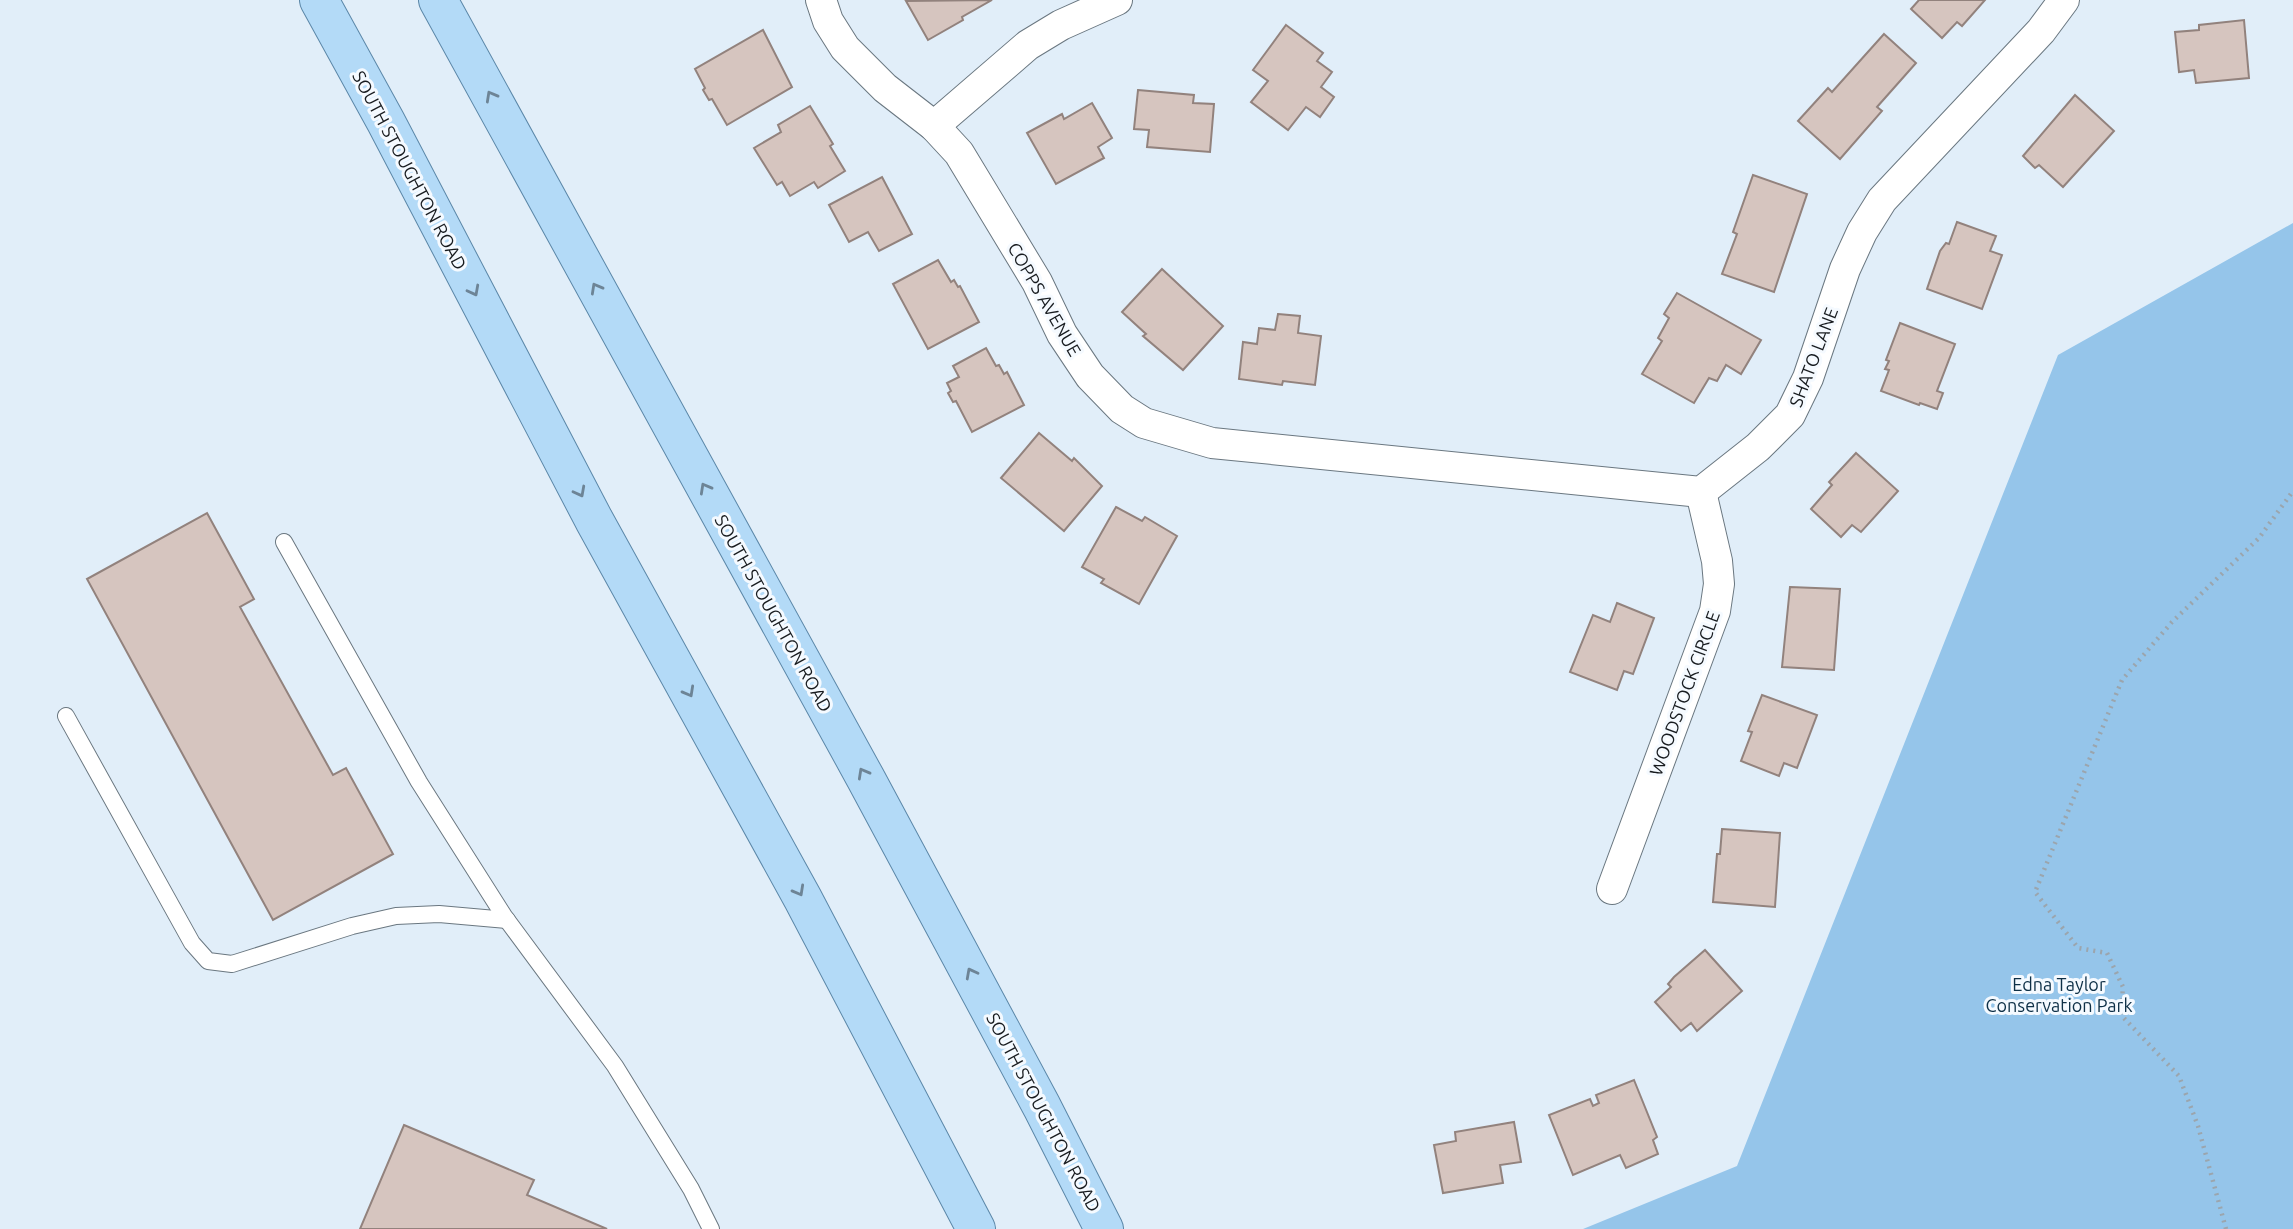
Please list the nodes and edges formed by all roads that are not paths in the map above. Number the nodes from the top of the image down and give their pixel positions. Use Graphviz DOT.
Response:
graph roads {
  1 [pos="319,0"];
  2 [pos="439,0"];
  3 [pos="821,0"];
  4 [pos="1117,0"];
  5 [pos="2064,0"];
  6 [pos="934,126"];
  7 [pos="1700,492"];
  8 [pos="284,542"];
  9 [pos="66,716"];
  10 [pos="1612,889"];
  11 [pos="507,920"];
  12 [pos="711,1229"];
  13 [pos="976,1229"];
  14 [pos="1104,1229"];
  1 -- 13 [label="main road, SOUTH STOUGHTON ROAD, one-way"];
  14 -- 2 [label="main road, SOUTH STOUGHTON ROAD, one-way"];
  3 -- 6 [label="street, COPPS AVENUE"];
  4 -- 6 [label="street"];
  5 -- 7 [label="street, SHATO LANE"];
  6 -- 7 [label="street, COPPS AVENUE"];
  7 -- 10 [label="street, WOODSTOCK CIRCLE"];
  8 -- 11 [label="lane"];
  9 -- 11 [label="lane"];
  11 -- 12 [label="lane"];
}
